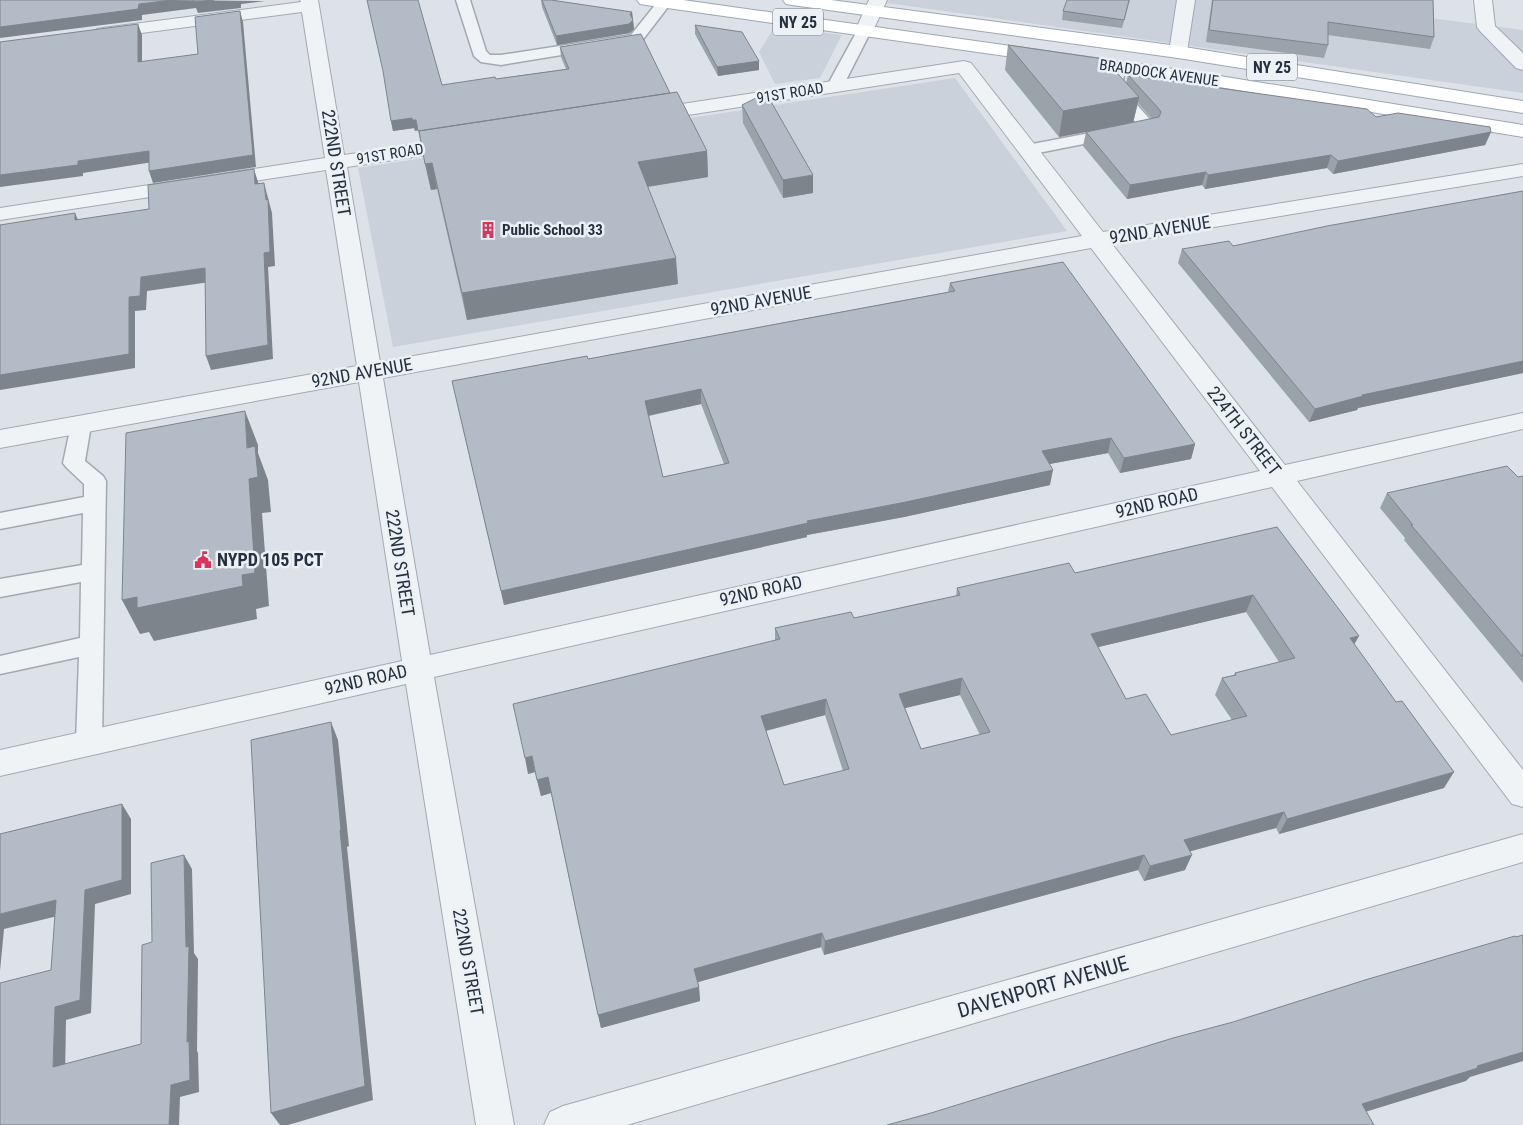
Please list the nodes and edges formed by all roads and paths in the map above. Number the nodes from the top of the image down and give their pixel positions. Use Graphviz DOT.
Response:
graph roads {
  1 [pos="463,0"];
  2 [pos="646,0"];
  3 [pos="792,0"];
  4 [pos="1183,0"];
  5 [pos="1483,0"];
  6 [pos="310,3"];
  7 [pos="664,3"];
  8 [pos="875,6"];
  9 [pos="864,31"];
  10 [pos="86,35"];
  11 [pos="1178,52"];
  12 [pos="970,57"];
  13 [pos="1523,64"];
  14 [pos="1118,67"];
  15 [pos="835,86"];
  16 [pos="1523,107"];
  17 [pos="630,118"];
  18 [pos="1523,131"];
  19 [pos="474,142"];
  20 [pos="1028,150"];
  21 [pos="336,163"];
  22 [pos="1523,170"];
  23 [pos="0,214"];
  24 [pos="1097,240"];
  25 [pos="369,372"];
  26 [pos="1523,420"];
  27 [pos="81,424"];
  28 [pos="0,439"];
  29 [pos="1278,476"];
  30 [pos="94,503"];
  31 [pos="0,521"];
  32 [pos="93,571"];
  33 [pos="0,588"];
  34 [pos="91,646"];
  35 [pos="0,665"];
  36 [pos="418,669"];
  37 [pos="89,743"];
  38 [pos="0,763"];
  39 [pos="1523,794"];
  40 [pos="1523,848"];
  41 [pos="495,1125"];
  42 [pos="563,1125"];
  1 -- 7 [label="lane"];
  2 -- 7 [label="main road, BRADDOCK AVENUE / NY 25"];
  3 -- 8 [label="main road, BRADDOCK AVENUE / NY 25"];
  4 -- 11 [label="street"];
  5 -- 13 [label="street"];
  6 -- 10 [label="street"];
  6 -- 21 [label="street, 222ND STREET"];
  7 -- 9 [label="main road, BRADDOCK AVENUE / NY 25"];
  8 -- 9 [label="street"];
  8 -- 11 [label="main road, BRADDOCK AVENUE / NY 25"];
  9 -- 12 [label="main road, BRADDOCK AVENUE / NY 25"];
  9 -- 15 [label="lane"];
  11 -- 16 [label="main road, BRADDOCK AVENUE / NY 25"];
  12 -- 14 [label="main road, BRADDOCK AVENUE / NY 25"];
  12 -- 15 [label="street, 91ST ROAD"];
  12 -- 20 [label="street, 224TH STREET"];
  14 -- 18 [label="main road, BRADDOCK AVENUE / NY 25"];
  14 -- 20 [label="lane"];
  15 -- 17 [label="street, 91ST ROAD"];
  19 -- 21 [label="street, 91ST ROAD"];
  20 -- 24 [label="street, 224TH STREET"];
  21 -- 23 [label="street, 91ST ROAD"];
  21 -- 25 [label="street, 222ND STREET"];
  22 -- 24 [label="street, 92ND AVENUE"];
  24 -- 25 [label="street, 92ND AVENUE"];
  24 -- 29 [label="street, 224TH STREET"];
  25 -- 27 [label="street, 92ND AVENUE"];
  25 -- 36 [label="street, 222ND STREET"];
  26 -- 29 [label="street, 92ND ROAD"];
  27 -- 28 [label="street, 92ND AVENUE"];
  27 -- 30 [label="lane"];
  29 -- 36 [label="street, 92ND ROAD"];
  29 -- 39 [label="street, 224TH STREET"];
  30 -- 31 [label="lane"];
  30 -- 32 [label="lane"];
  32 -- 33 [label="lane"];
  32 -- 34 [label="lane"];
  34 -- 35 [label="lane"];
  34 -- 37 [label="lane"];
  36 -- 37 [label="street, 92ND ROAD"];
  36 -- 41 [label="street, 222ND STREET"];
  37 -- 38 [label="street, 92ND ROAD"];
  40 -- 42 [label="street, DAVENPORT AVENUE"];
}
